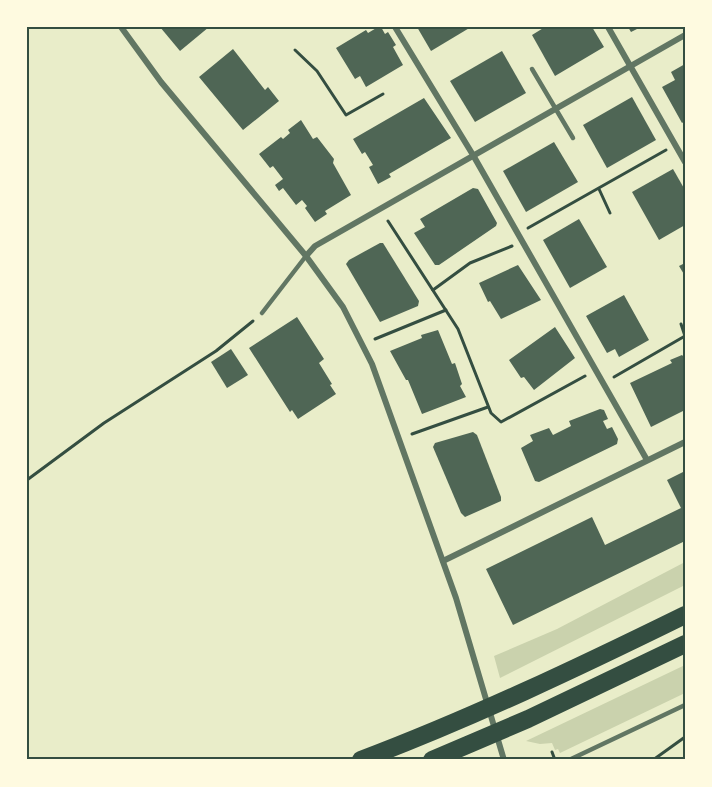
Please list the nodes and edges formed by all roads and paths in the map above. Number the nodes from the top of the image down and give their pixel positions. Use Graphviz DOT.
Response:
graph roads {
  1 [pos="120,27"];
  2 [pos="395,27"];
  3 [pos="608,27"];
  4 [pos="685,35"];
  5 [pos="295,50"];
  6 [pos="630,66"];
  7 [pos="532,69"];
  8 [pos="383,94"];
  9 [pos="555,108"];
  10 [pos="573,138"];
  11 [pos="675,145"];
  12 [pos="472,155"];
  13 [pos="685,162"];
  14 [pos="599,189"];
  15 [pos="610,213"];
  16 [pos="388,221"];
  17 [pos="518,234"];
  18 [pos="522,242"];
  19 [pos="306,256"];
  20 [pos="433,290"];
  21 [pos="446,310"];
  22 [pos="262,313"];
  23 [pos="681,324"];
  24 [pos="685,336"];
  25 [pos="375,339"];
  26 [pos="596,370"];
  27 [pos="603,383"];
  28 [pos="488,407"];
  29 [pos="412,434"];
  30 [pos="685,442"];
  31 [pos="647,460"];
  32 [pos="27,480"];
  33 [pos="443,561"];
  34 [pos="685,615"];
  35 [pos="685,644"];
  36 [pos="685,705"];
  37 [pos="685,737"];
  38 [pos="552,752"];
  39 [pos="361,760"];
  40 [pos="432,760"];
  41 [pos="504,760"];
  42 [pos="555,760"];
  43 [pos="569,760"];
  44 [pos="653,760"];
  1 -- 19 [label="street"];
  2 -- 12 [label="street"];
  3 -- 6 [label="street"];
  4 -- 6 [label="street"];
  5 -- 8 [label="path"];
  6 -- 9 [label="street"];
  6 -- 11 [label="street"];
  7 -- 9 [label="lane"];
  9 -- 10 [label="lane"];
  9 -- 12 [label="street"];
  11 -- 13 [label="street"];
  11 -- 14 [label="path"];
  12 -- 17 [label="street"];
  12 -- 19 [label="street"];
  14 -- 15 [label="path"];
  14 -- 17 [label="path"];
  16 -- 20 [label="path"];
  17 -- 18 [label="street"];
  18 -- 20 [label="path"];
  18 -- 26 [label="street"];
  19 -- 22 [label="lane"];
  19 -- 33 [label="street"];
  20 -- 21 [label="path"];
  21 -- 25 [label="path"];
  21 -- 28 [label="path"];
  22 -- 32 [label="path"];
  23 -- 24 [label="path"];
  24 -- 27 [label="path"];
  26 -- 27 [label="street"];
  26 -- 28 [label="path"];
  27 -- 31 [label="street"];
  28 -- 29 [label="path"];
  30 -- 31 [label="street"];
  31 -- 33 [label="street"];
  33 -- 41 [label="street"];
  34 -- 39 [label="highway"];
  35 -- 40 [label="highway"];
  36 -- 43 [label="lane"];
  37 -- 44 [label="path"];
  38 -- 42 [label="path"];
}
